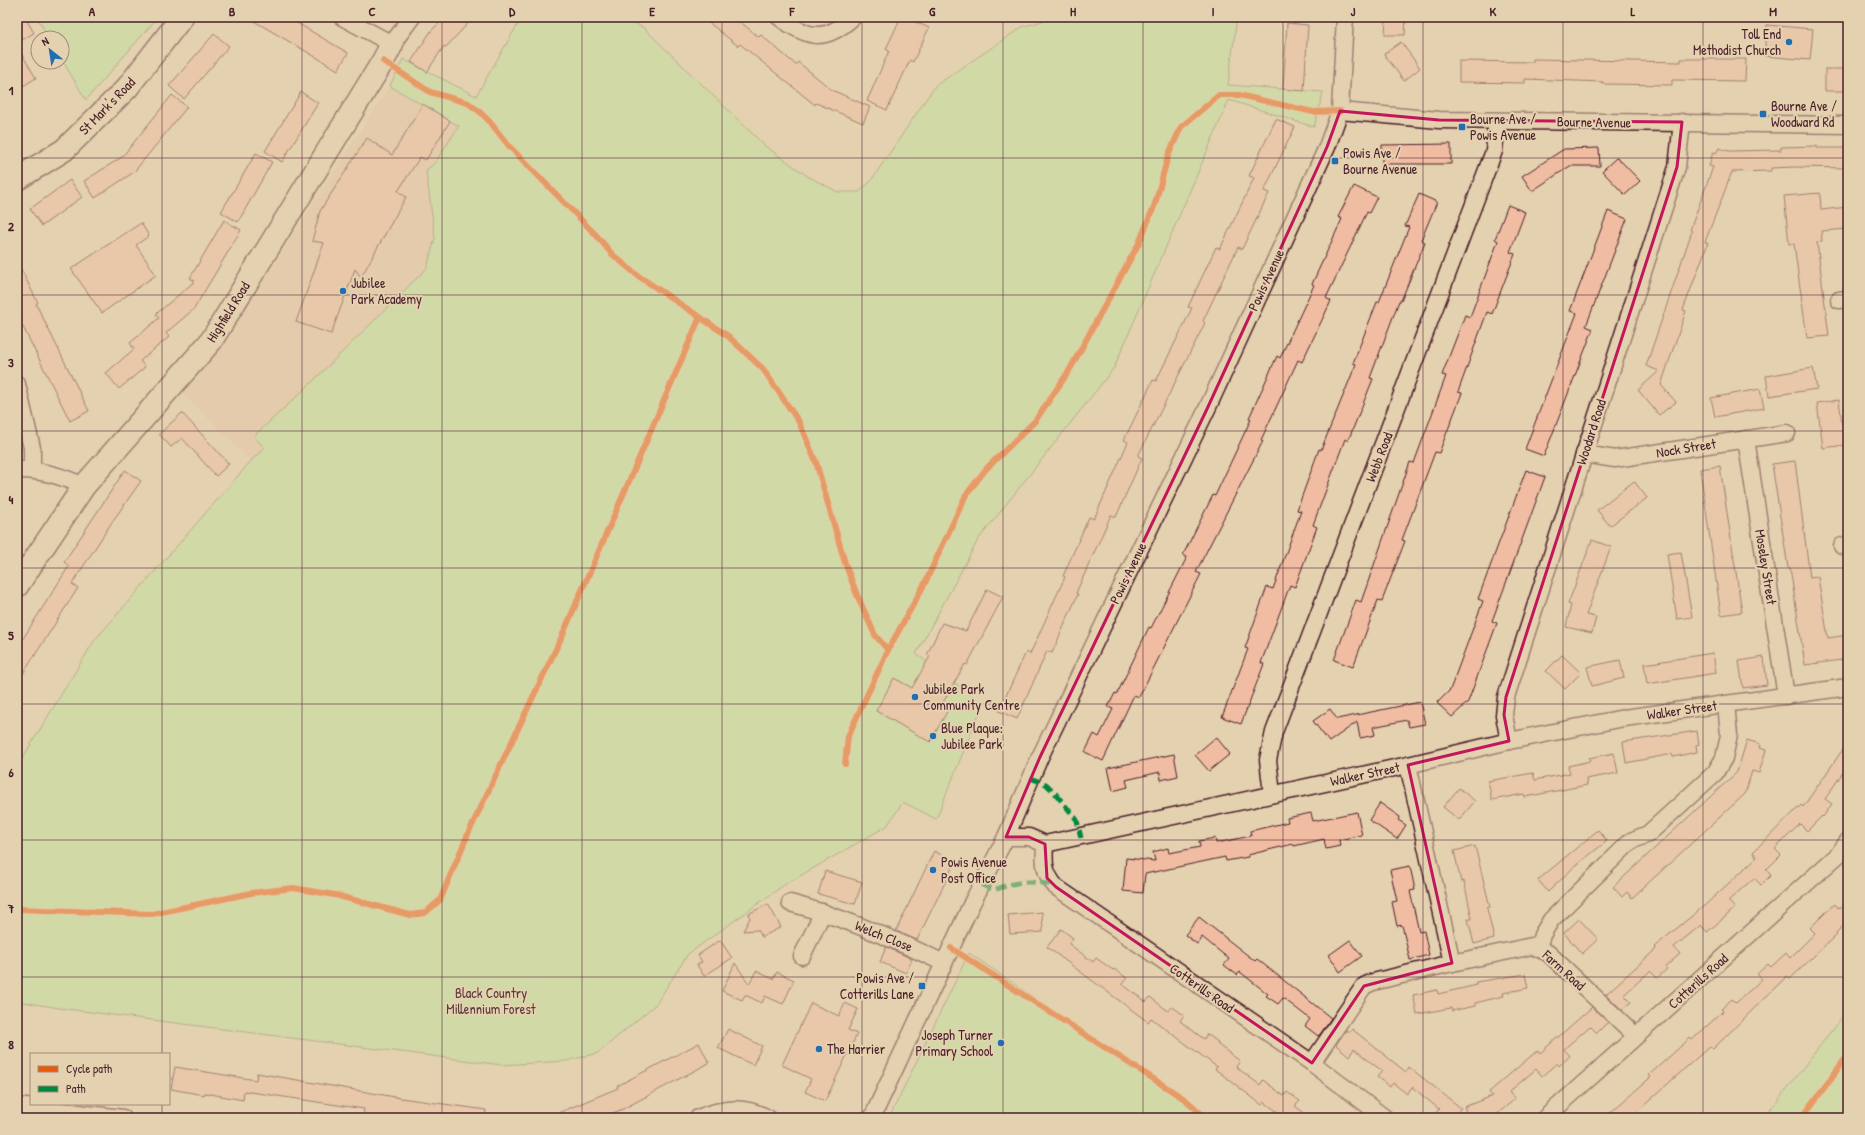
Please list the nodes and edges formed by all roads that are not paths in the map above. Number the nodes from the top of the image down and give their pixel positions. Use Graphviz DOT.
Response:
graph roads {
  1 [pos="182,17"];
  2 [pos="342,17"];
  3 [pos="412,17"];
  4 [pos="779,17"];
  5 [pos="853,17"];
  6 [pos="1345,17"];
  7 [pos="392,44"];
  8 [pos="1340,111"];
  9 [pos="1497,121"];
  10 [pos="1682,122"];
  11 [pos="1848,125"];
  12 [pos="17,179"];
  13 [pos="17,384"];
  14 [pos="1787,433"];
  15 [pos="1746,439"];
  16 [pos="1584,454"];
  17 [pos="24,469"];
  18 [pos="84,486"];
  19 [pos="17,586"];
  20 [pos="1848,686"];
  21 [pos="1786,696"];
  22 [pos="1726,704"];
  23 [pos="1509,741"];
  24 [pos="1408,765"];
  25 [pos="1272,794"];
  26 [pos="1006,837"];
  27 [pos="1848,841"];
  28 [pos="1045,844"];
  29 [pos="790,903"];
  30 [pos="823,912"];
  31 [pos="1538,948"];
  32 [pos="802,956"];
  33 [pos="944,963"];
  34 [pos="1452,963"];
  35 [pos="1636,1036"];
  36 [pos="1312,1063"];
  37 [pos="17,1106"];
  38 [pos="123,1118"];
  39 [pos="698,1118"];
  40 [pos="768,1118"];
  41 [pos="872,1118"];
  42 [pos="1385,1118"];
  43 [pos="1545,1118"];
  1 -- 12 [label="street, St Mark's Road"];
  2 -- 7 [label="street"];
  3 -- 7 [label="street, Highfield Road"];
  4 -- 5 [label="street"];
  6 -- 8 [label="street, Powis Avenue"];
  7 -- 18 [label="street, Highfield Road"];
  8 -- 9 [label="street, Bourne Avenue"];
  8 -- 26 [label="street, Powis Avenue"];
  9 -- 10 [label="street, Bourne Avenue"];
  9 -- 25 [label="street, Webb Road"];
  10 -- 11 [label="street, Bourne Avenue"];
  10 -- 16 [label="street, Woodard Road"];
  13 -- 17 [label="street"];
  14 -- 15 [label="street, Nock Street"];
  15 -- 16 [label="street, Nock Street"];
  15 -- 21 [label="street, Moseley Street"];
  16 -- 23 [label="street, Woodard Road"];
  17 -- 18 [label="street"];
  18 -- 19 [label="street, Highfield Road"];
  20 -- 21 [label="street, Walker Street"];
  21 -- 22 [label="street, Walker Street"];
  22 -- 23 [label="street, Walker Street"];
  22 -- 31 [label="street, Walker Street"];
  23 -- 24 [label="street, Walker Street"];
  24 -- 25 [label="street, Walker Street"];
  24 -- 34 [label="street"];
  25 -- 28 [label="street, Walker Street"];
  26 -- 28 [label="street"];
  26 -- 33 [label="street, Powis Avenue"];
  27 -- 35 [label="street, Cotterills Road"];
  28 -- 36 [label="street, Cotterills Road"];
  29 -- 30 [label="street, Welch Close"];
  30 -- 32 [label="street"];
  30 -- 33 [label="street, Welch Close"];
  31 -- 34 [label="street, Farm Road"];
  31 -- 35 [label="street, Farm Road"];
  33 -- 41 [label="street, Powis Avenue"];
  34 -- 36 [label="street, Farm Road"];
  35 -- 43 [label="street, Cotterills Road"];
  36 -- 42 [label="street, Cotterills Road"];
  37 -- 38 [label="street"];
  39 -- 40 [label="street"];
}
